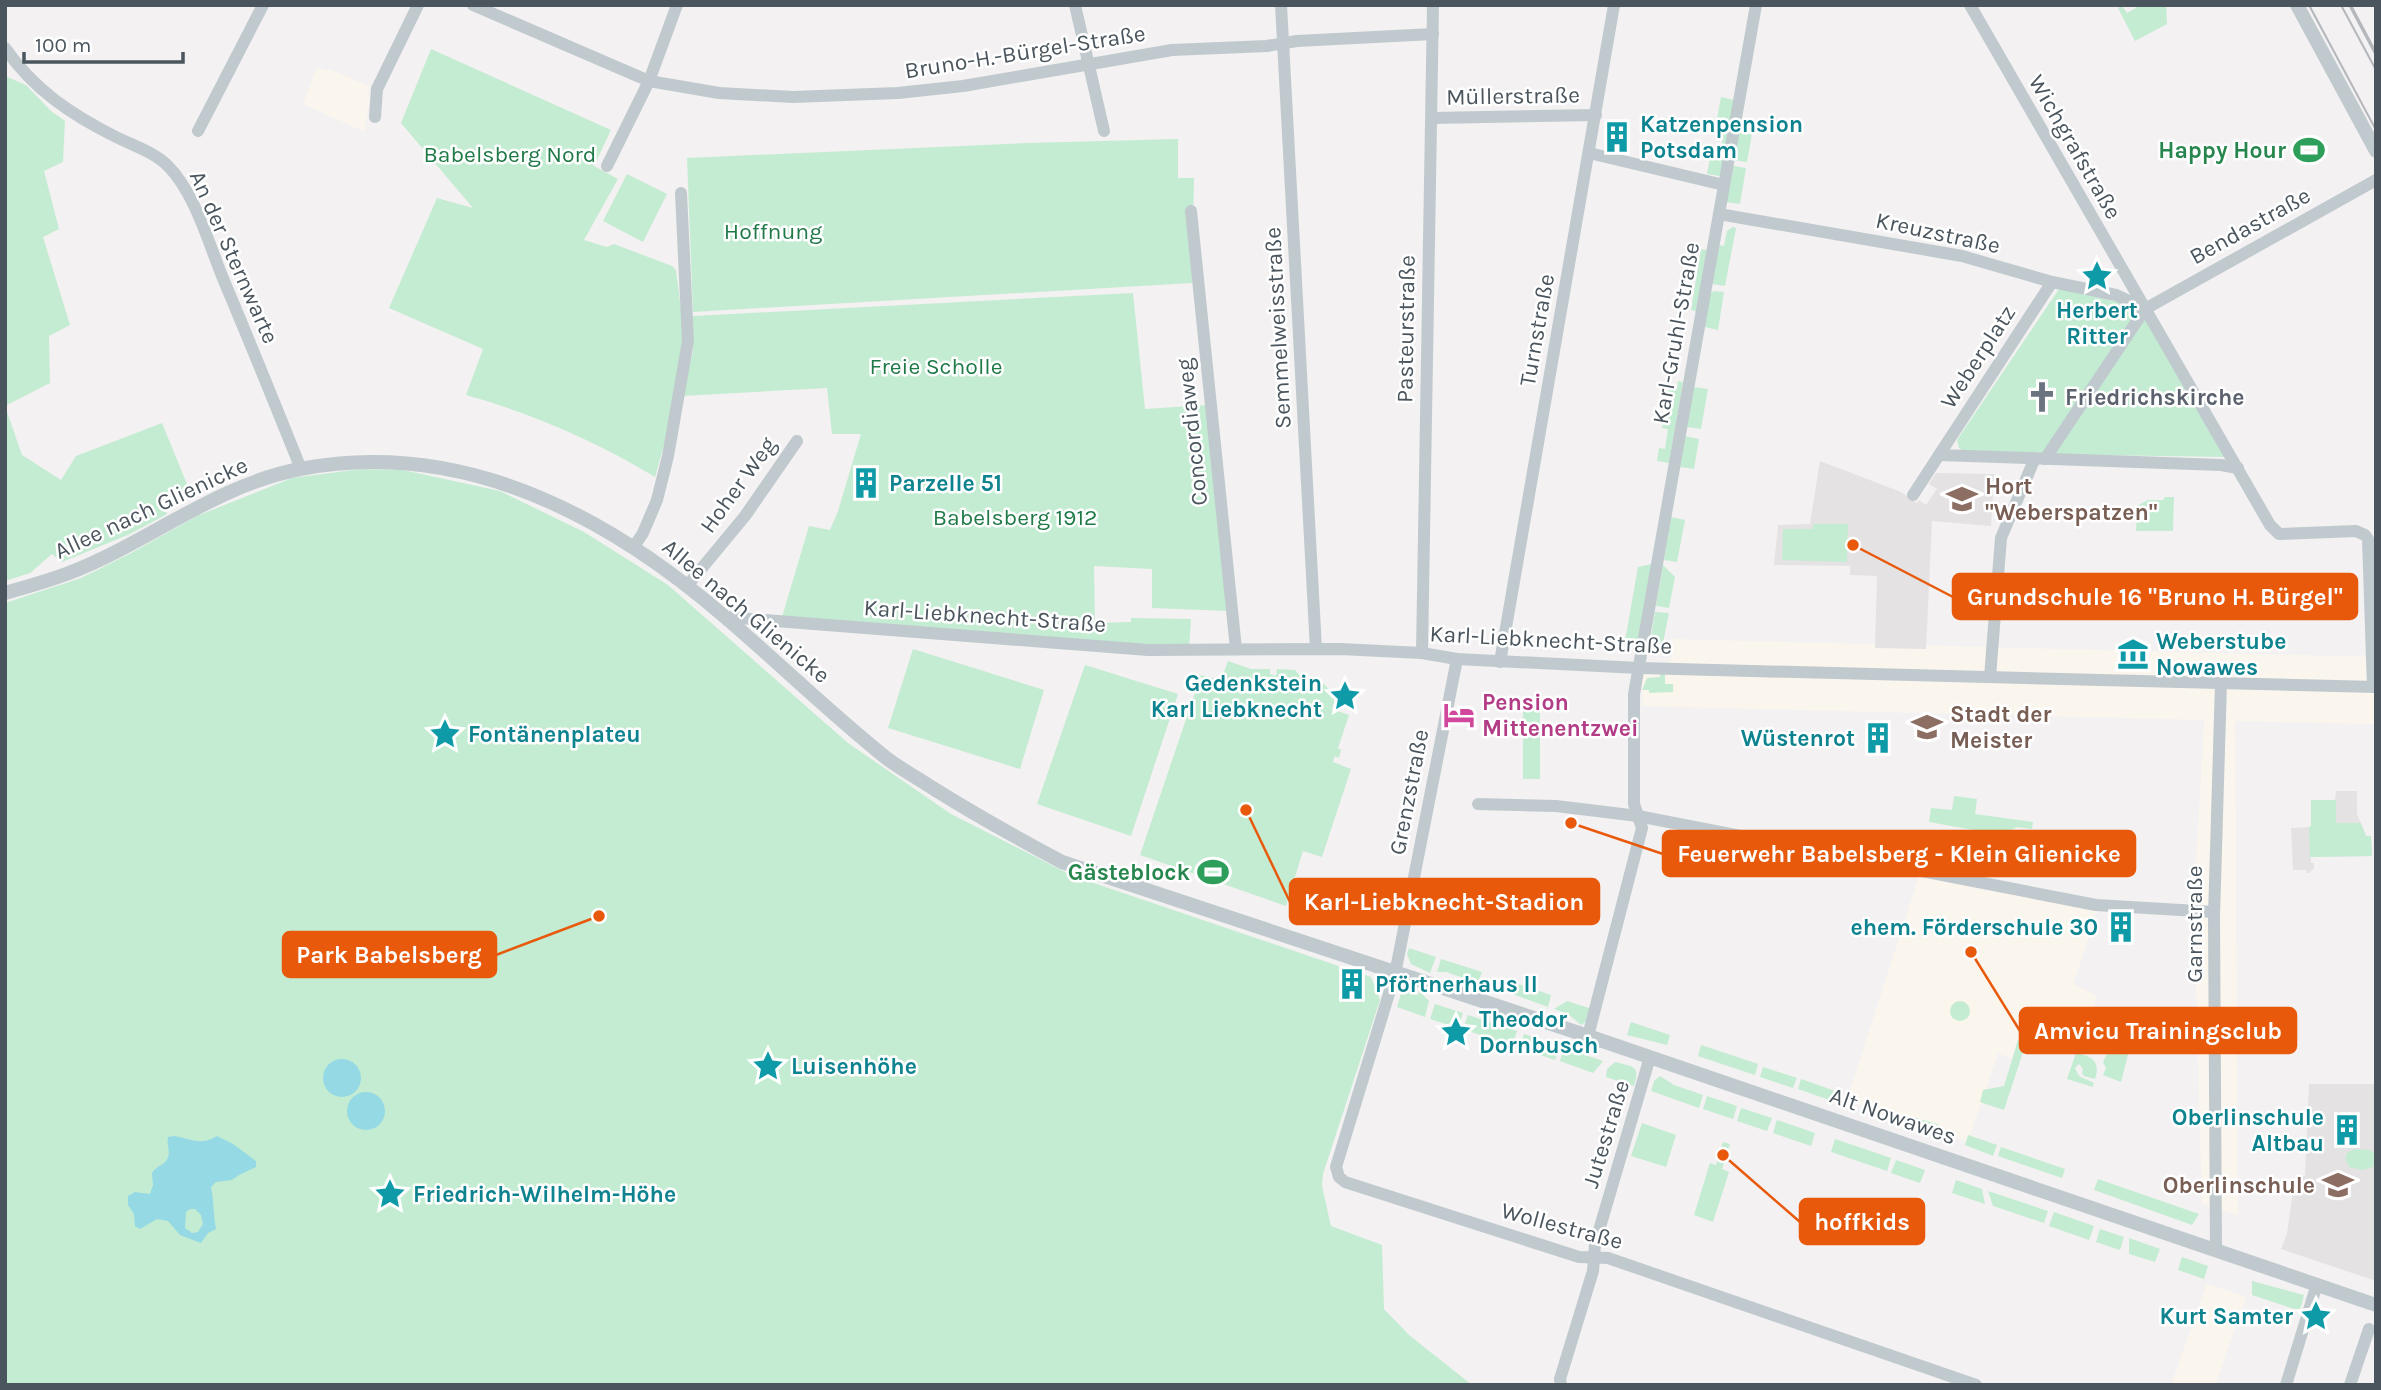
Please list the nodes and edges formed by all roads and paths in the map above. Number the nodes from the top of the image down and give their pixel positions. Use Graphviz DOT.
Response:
graph roads {
  1 [pos="263,5"];
  2 [pos="418,5"];
  3 [pos="472,5"];
  4 [pos="677,5"];
  5 [pos="1074,5"];
  6 [pos="1281,5"];
  7 [pos="1433,5"];
  8 [pos="1614,5"];
  9 [pos="1756,5"];
  10 [pos="1970,5"];
  11 [pos="2297,5"];
  12 [pos="1433,34"];
  13 [pos="1283,43"];
  14 [pos="5,48"];
  15 [pos="1089,64"];
  16 [pos="649,81"];
  17 [pos="1595,115"];
  18 [pos="374,117"];
  19 [pos="1431,118"];
  20 [pos="198,131"];
  21 [pos="1104,131"];
  22 [pos="2376,151"];
  23 [pos="1589,153"];
  24 [pos="607,166"];
  25 [pos="2376,180"];
  26 [pos="1724,185"];
  27 [pos="681,193"];
  28 [pos="1191,211"];
  29 [pos="1719,214"];
  30 [pos="2052,282"];
  31 [pos="2145,309"];
  32 [pos="797,440"];
  33 [pos="1939,455"];
  34 [pos="2040,458"];
  35 [pos="2238,468"];
  36 [pos="302,469"];
  37 [pos="1913,495"];
  38 [pos="2370,532"];
  39 [pos="634,548"];
  40 [pos="687,586"];
  41 [pos="5,593"];
  42 [pos="725,617"];
  43 [pos="1236,649"];
  44 [pos="1316,649"];
  45 [pos="1422,653"];
  46 [pos="1457,659"];
  47 [pos="1500,662"];
  48 [pos="1639,668"];
  49 [pos="1990,677"];
  50 [pos="2221,682"];
  51 [pos="2375,687"];
  52 [pos="1478,804"];
  53 [pos="1638,816"];
  54 [pos="2214,912"];
  55 [pos="1395,974"];
  56 [pos="1588,1036"];
  57 [pos="1650,1057"];
  58 [pos="2216,1250"];
  59 [pos="1594,1258"];
  60 [pos="2317,1284"];
  61 [pos="2376,1305"];
  62 [pos="2370,1329"];
  63 [pos="2353,1384"];
  64 [pos="1561,1385"];
  65 [pos="1976,1385"];
  66 [pos="2286,1385"];
  1 -- 20 [label="street"];
  2 -- 18 [label="street"];
  3 -- 16 [label="street, Bruno-H.-Bürgel-Straße"];
  4 -- 16 [label="street"];
  5 -- 15 [label="street"];
  6 -- 13 [label="street, Semmelweisstraße"];
  7 -- 12 [label="street, Pasteurstraße"];
  8 -- 17 [label="street, Turnstraße"];
  9 -- 26 [label="street, Karl-Gruhl-Straße"];
  10 -- 31 [label="street, Wichgrafstraße"];
  11 -- 22 [label="street"];
  12 -- 13 [label="street, Bruno-H.-Bürgel-Straße"];
  12 -- 19 [label="street, Pasteurstraße"];
  13 -- 15 [label="street, Bruno-H.-Bürgel-Straße"];
  13 -- 44 [label="street, Semmelweisstraße"];
  14 -- 36 [label="street, An der Sternwarte"];
  15 -- 16 [label="street, Bruno-H.-Bürgel-Straße"];
  15 -- 21 [label="street"];
  16 -- 24 [label="street"];
  17 -- 19 [label="street, Müllerstraße"];
  17 -- 23 [label="street, Turnstraße"];
  19 -- 45 [label="street, Pasteurstraße"];
  23 -- 26 [label="street"];
  23 -- 47 [label="street, Turnstraße"];
  25 -- 31 [label="street, Bendastraße"];
  26 -- 29 [label="street, Karl-Gruhl-Straße"];
  27 -- 39 [label="street"];
  28 -- 43 [label="street, Concordiaweg"];
  29 -- 30 [label="street, Kreuzstraße"];
  29 -- 48 [label="street, Karl-Gruhl-Straße"];
  30 -- 31 [label="street, Kreuzstraße"];
  30 -- 33 [label="street, Weberplatz"];
  31 -- 34 [label="street"];
  31 -- 35 [label="street"];
  32 -- 40 [label="street, Hoher Weg"];
  33 -- 34 [label="street"];
  33 -- 37 [label="street, Weberplatz"];
  34 -- 35 [label="street"];
  34 -- 49 [label="street"];
  35 -- 38 [label="street"];
  36 -- 39 [label="street, Allee nach Glienicke"];
  36 -- 41 [label="street, Allee nach Glienicke"];
  38 -- 51 [label="street"];
  39 -- 40 [label="street, Allee nach Glienicke"];
  40 -- 42 [label="street, Allee nach Glienicke"];
  42 -- 43 [label="street, Karl-Liebknecht-Straße"];
  42 -- 55 [label="street, Allee nach Glienicke"];
  43 -- 44 [label="street, Karl-Liebknecht-Straße"];
  44 -- 45 [label="street, Karl-Liebknecht-Straße"];
  45 -- 46 [label="street, Karl-Liebknecht-Straße"];
  46 -- 47 [label="street, Karl-Liebknecht-Straße"];
  46 -- 55 [label="street, Grenzstraße"];
  47 -- 48 [label="street, Karl-Liebknecht-Straße"];
  48 -- 49 [label="street, Karl-Liebknecht-Straße"];
  48 -- 53 [label="street, Karl-Gruhl-Straße"];
  49 -- 50 [label="street, Karl-Liebknecht-Straße"];
  50 -- 51 [label="street, Karl-Liebknecht-Straße"];
  50 -- 54 [label="street, Garnstraße"];
  52 -- 53 [label="street"];
  53 -- 54 [label="street"];
  53 -- 56 [label="street, Karl-Gruhl-Straße"];
  54 -- 58 [label="street, Garnstraße"];
  55 -- 56 [label="street, Alt Nowawes"];
  55 -- 59 [label="street, Wollestraße"];
  56 -- 57 [label="street, Alt Nowawes"];
  57 -- 58 [label="street, Alt Nowawes"];
  57 -- 59 [label="street, Jutestraße"];
  58 -- 60 [label="street, Alt Nowawes"];
  59 -- 64 [label="street, Jutestraße"];
  59 -- 65 [label="street, Wollestraße"];
  60 -- 61 [label="street, Alt Nowawes"];
  60 -- 66 [label="street"];
  62 -- 63 [label="street"];
}
